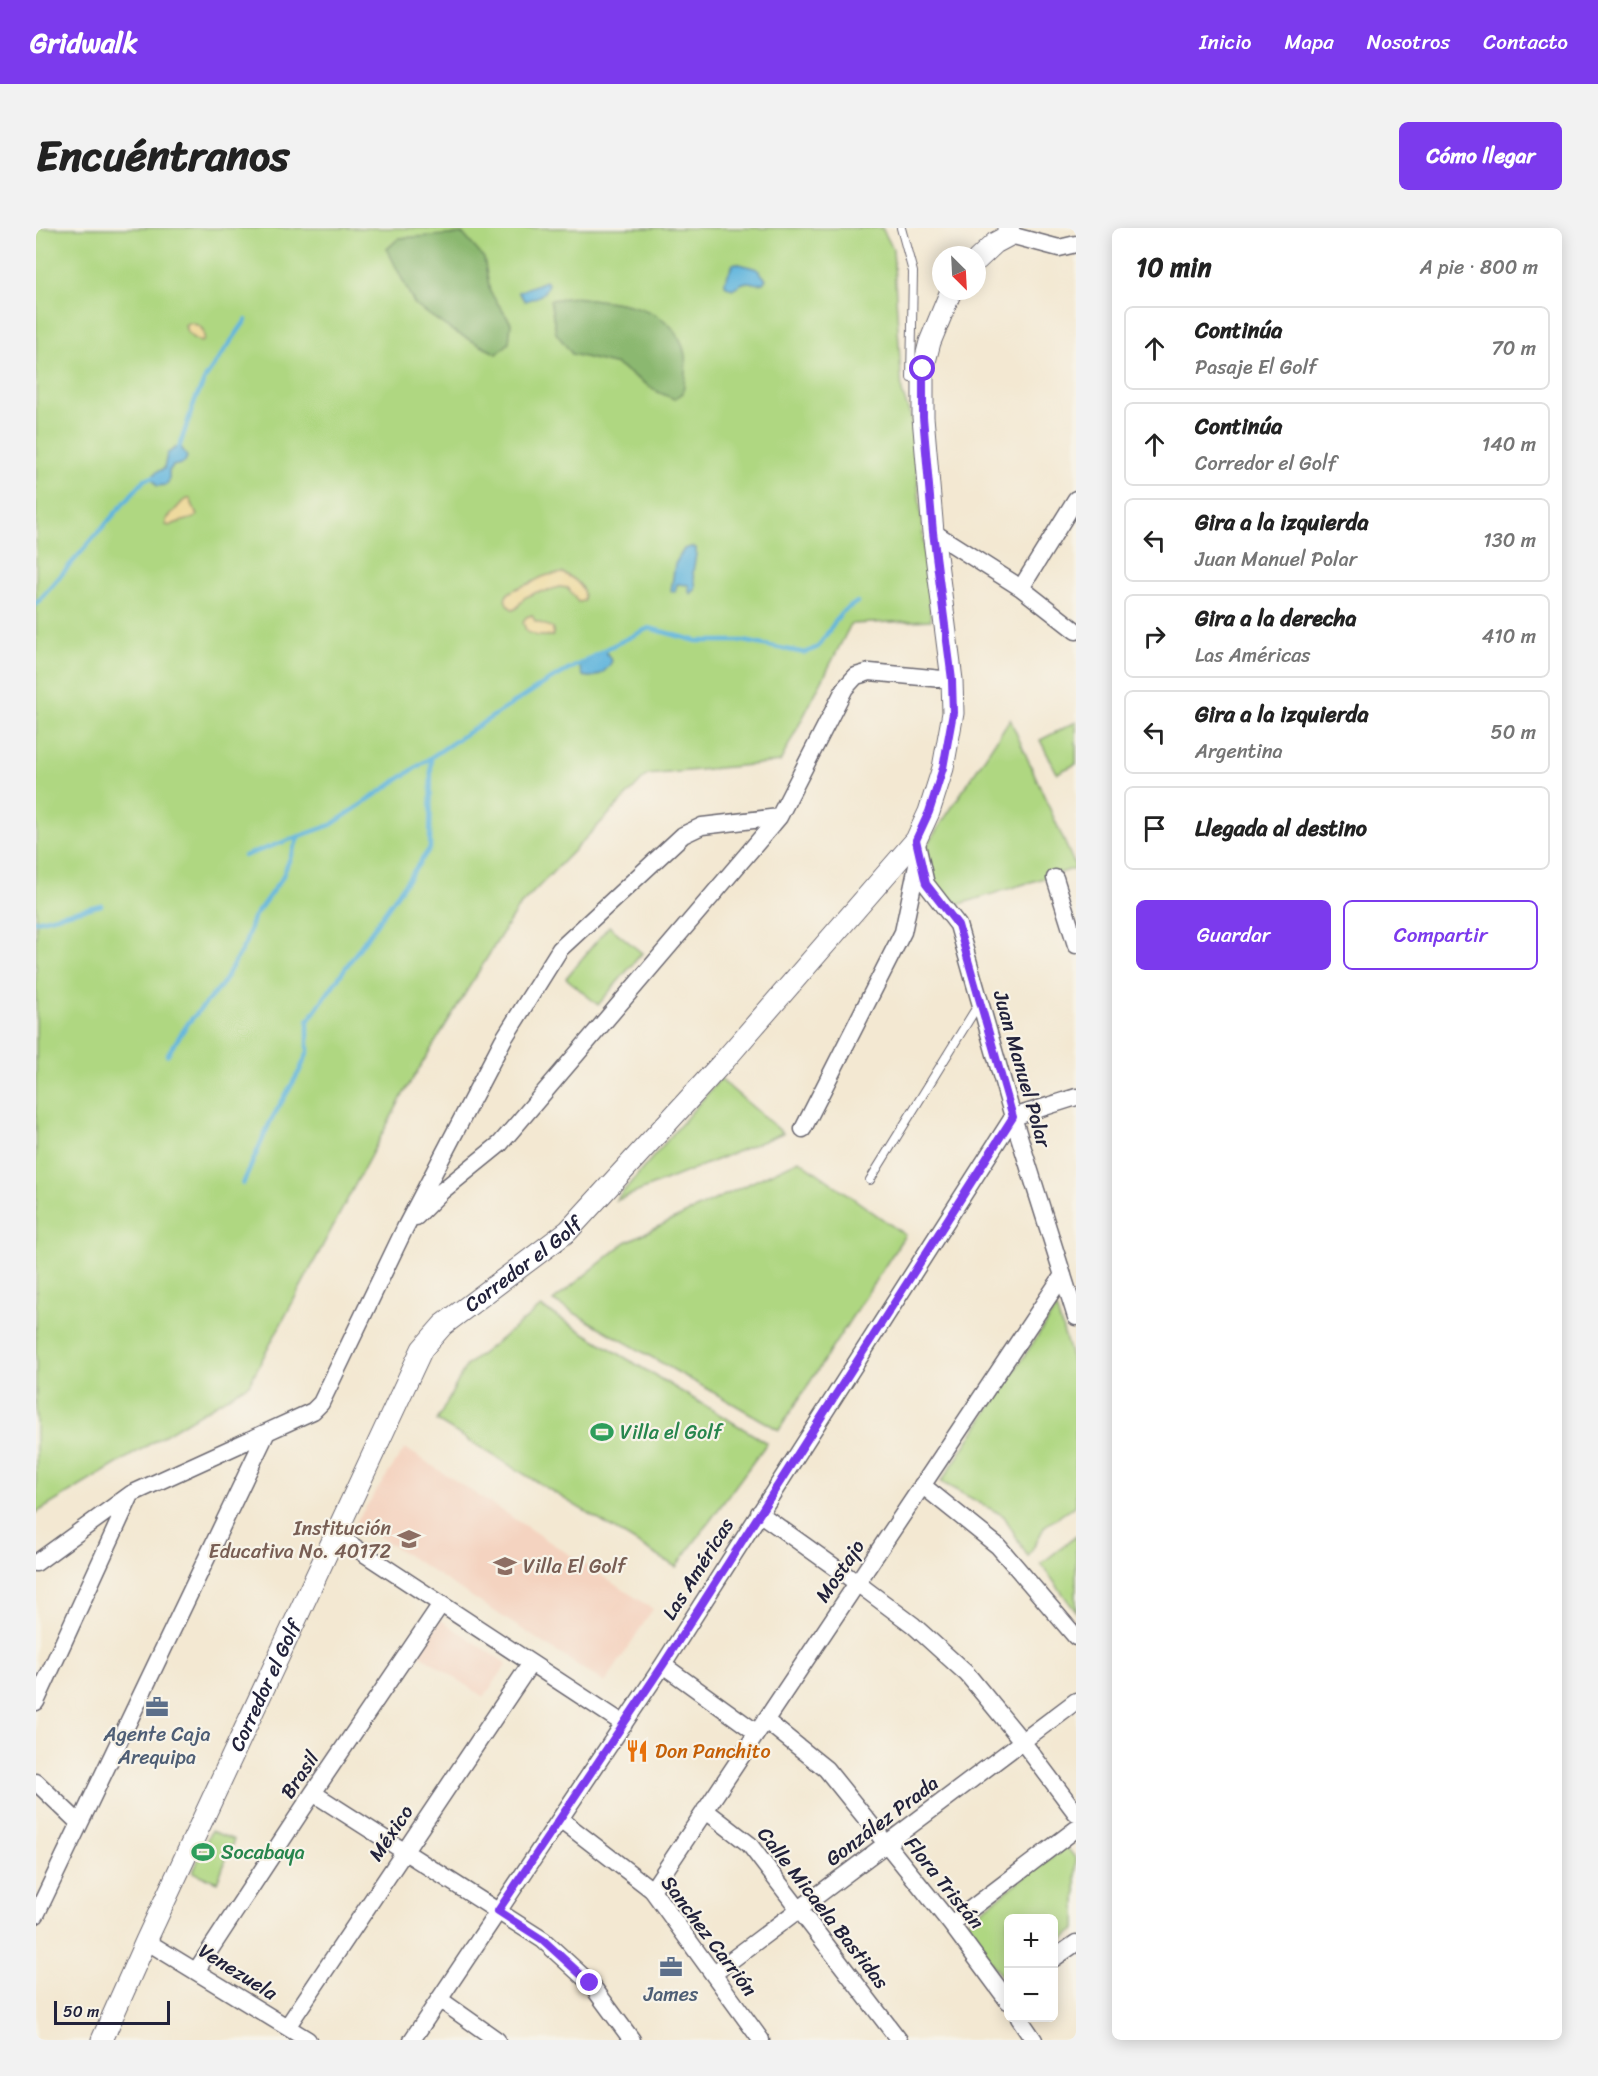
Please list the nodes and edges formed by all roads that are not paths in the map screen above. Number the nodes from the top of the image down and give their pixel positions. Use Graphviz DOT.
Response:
graph roads {
  1 [pos="901,228"];
  2 [pos="1009,231"];
  3 [pos="1076,244"];
  4 [pos="986,252"];
  5 [pos="947,300"];
  6 [pos="911,378"];
  7 [pos="1076,499"];
  8 [pos="933,532"];
  9 [pos="1021,588"];
  10 [pos="1076,632"];
  11 [pos="952,680"];
  12 [pos="779,817"];
  13 [pos="918,848"];
  14 [pos="1055,878"];
  15 [pos="1076,945"];
  16 [pos="980,1001"];
  17 [pos="1076,1097"];
  18 [pos="1013,1117"];
  19 [pos="803,1129"];
  20 [pos="870,1180"];
  21 [pos="405,1228"];
  22 [pos="1063,1275"];
  23 [pos="1076,1317"];
  24 [pos="267,1432"];
  25 [pos="922,1485"];
  26 [pos="131,1494"];
  27 [pos="759,1513"];
  28 [pos="336,1535"];
  29 [pos="36,1563"];
  30 [pos="857,1583"];
  31 [pos="441,1604"];
  32 [pos="1076,1637"];
  33 [pos="531,1663"];
  34 [pos="663,1665"];
  35 [pos="1076,1701"];
  36 [pos="36,1702"];
  37 [pos="624,1724"];
  38 [pos="761,1726"];
  39 [pos="1022,1742"];
  40 [pos="36,1782"];
  41 [pos="313,1793"];
  42 [pos="705,1810"];
  43 [pos="1076,1813"];
  44 [pos="560,1819"];
  45 [pos="79,1823"];
  46 [pos="1076,1829"];
  47 [pos="886,1844"];
  48 [pos="404,1851"];
  49 [pos="652,1890"];
  50 [pos="799,1910"];
  51 [pos="37,1911"];
  52 [pos="498,1911"];
  53 [pos="951,1923"];
  54 [pos="146,1941"];
  55 [pos="1076,1943"];
  56 [pos="1058,1956"];
  57 [pos="196,1971"];
  58 [pos="713,1974"];
  59 [pos="1004,1993"];
  60 [pos="440,1999"];
  61 [pos="1022,2022"];
  62 [pos="286,2027"];
  63 [pos="102,2040"];
  64 [pos="308,2040"];
  65 [pos="412,2040"];
  66 [pos="497,2040"];
  67 [pos="632,2040"];
  68 [pos="761,2040"];
  69 [pos="899,2040"];
  70 [pos="1034,2040"];
  1 -- 6 [label="lane"];
  2 -- 3 [label="street"];
  2 -- 4 [label="street"];
  5 -- 8 [label="street, Corredor el Golf"];
  7 -- 9 [label="street"];
  8 -- 9 [label="street"];
  8 -- 11 [label="street, Corredor el Golf"];
  9 -- 10 [label="street"];
  11 -- 12 [label="street"];
  11 -- 13 [label="street, Corredor el Golf"];
  12 -- 21 [label="street"];
  12 -- 21 [label="street"];
  13 -- 16 [label="street, Juan Manuel Polar"];
  13 -- 19 [label="street"];
  13 -- 28 [label="street, Corredor el Golf"];
  14 -- 15 [label="street"];
  16 -- 18 [label="street, Juan Manuel Polar"];
  16 -- 20 [label="lane"];
  17 -- 18 [label="street"];
  18 -- 22 [label="street, Juan Manuel Polar"];
  18 -- 27 [label="street, Las Américas"];
  21 -- 24 [label="street"];
  22 -- 23 [label="street, Juan Manuel Polar"];
  22 -- 25 [label="street, Mostajo"];
  24 -- 26 [label="street"];
  24 -- 45 [label="street"];
  25 -- 30 [label="street, Mostajo"];
  25 -- 32 [label="street"];
  26 -- 29 [label="street"];
  26 -- 36 [label="street"];
  27 -- 30 [label="street"];
  27 -- 34 [label="street, Las Américas"];
  28 -- 31 [label="street"];
  28 -- 54 [label="street, Corredor el Golf"];
  30 -- 38 [label="street, Mostajo"];
  30 -- 39 [label="street"];
  31 -- 33 [label="street"];
  31 -- 41 [label="street, Brasil"];
  33 -- 37 [label="street"];
  33 -- 48 [label="street, México"];
  34 -- 37 [label="street, Las Américas"];
  34 -- 38 [label="street, Flora Tristán"];
  35 -- 39 [label="street, González Prada"];
  37 -- 44 [label="street, Las Américas"];
  38 -- 42 [label="street, Mostajo"];
  38 -- 47 [label="street, Flora Tristán"];
  39 -- 43 [label="street"];
  39 -- 47 [label="street, González Prada"];
  40 -- 45 [label="street"];
  41 -- 48 [label="street"];
  41 -- 57 [label="street, Brasil"];
  42 -- 49 [label="street, Mostajo"];
  42 -- 50 [label="street, Calle Micaela Bastidas"];
  44 -- 49 [label="street, Sanchez Carrión"];
  44 -- 52 [label="street, Las Américas"];
  45 -- 51 [label="street"];
  46 -- 53 [label="street"];
  47 -- 50 [label="street, González Prada"];
  47 -- 53 [label="street, Flora Tristán"];
  48 -- 52 [label="street"];
  48 -- 62 [label="street, México"];
  49 -- 58 [label="street, Sanchez Carrión"];
  50 -- 58 [label="street, González Prada"];
  50 -- 69 [label="street, Calle Micaela Bastidas"];
  52 -- 60 [label="street, Las Américas"];
  52 -- 67 [label="street"];
  53 -- 59 [label="street, Flora Tristán"];
  54 -- 57 [label="street, Venezuela"];
  54 -- 63 [label="street, Corredor el Golf"];
  55 -- 56 [label="street"];
  57 -- 62 [label="street, Venezuela"];
  58 -- 68 [label="street, Sanchez Carrión"];
  60 -- 65 [label="street, Las Américas"];
  60 -- 66 [label="street"];
  61 -- 70 [label="street"];
  62 -- 64 [label="street, Venezuela"];
}
